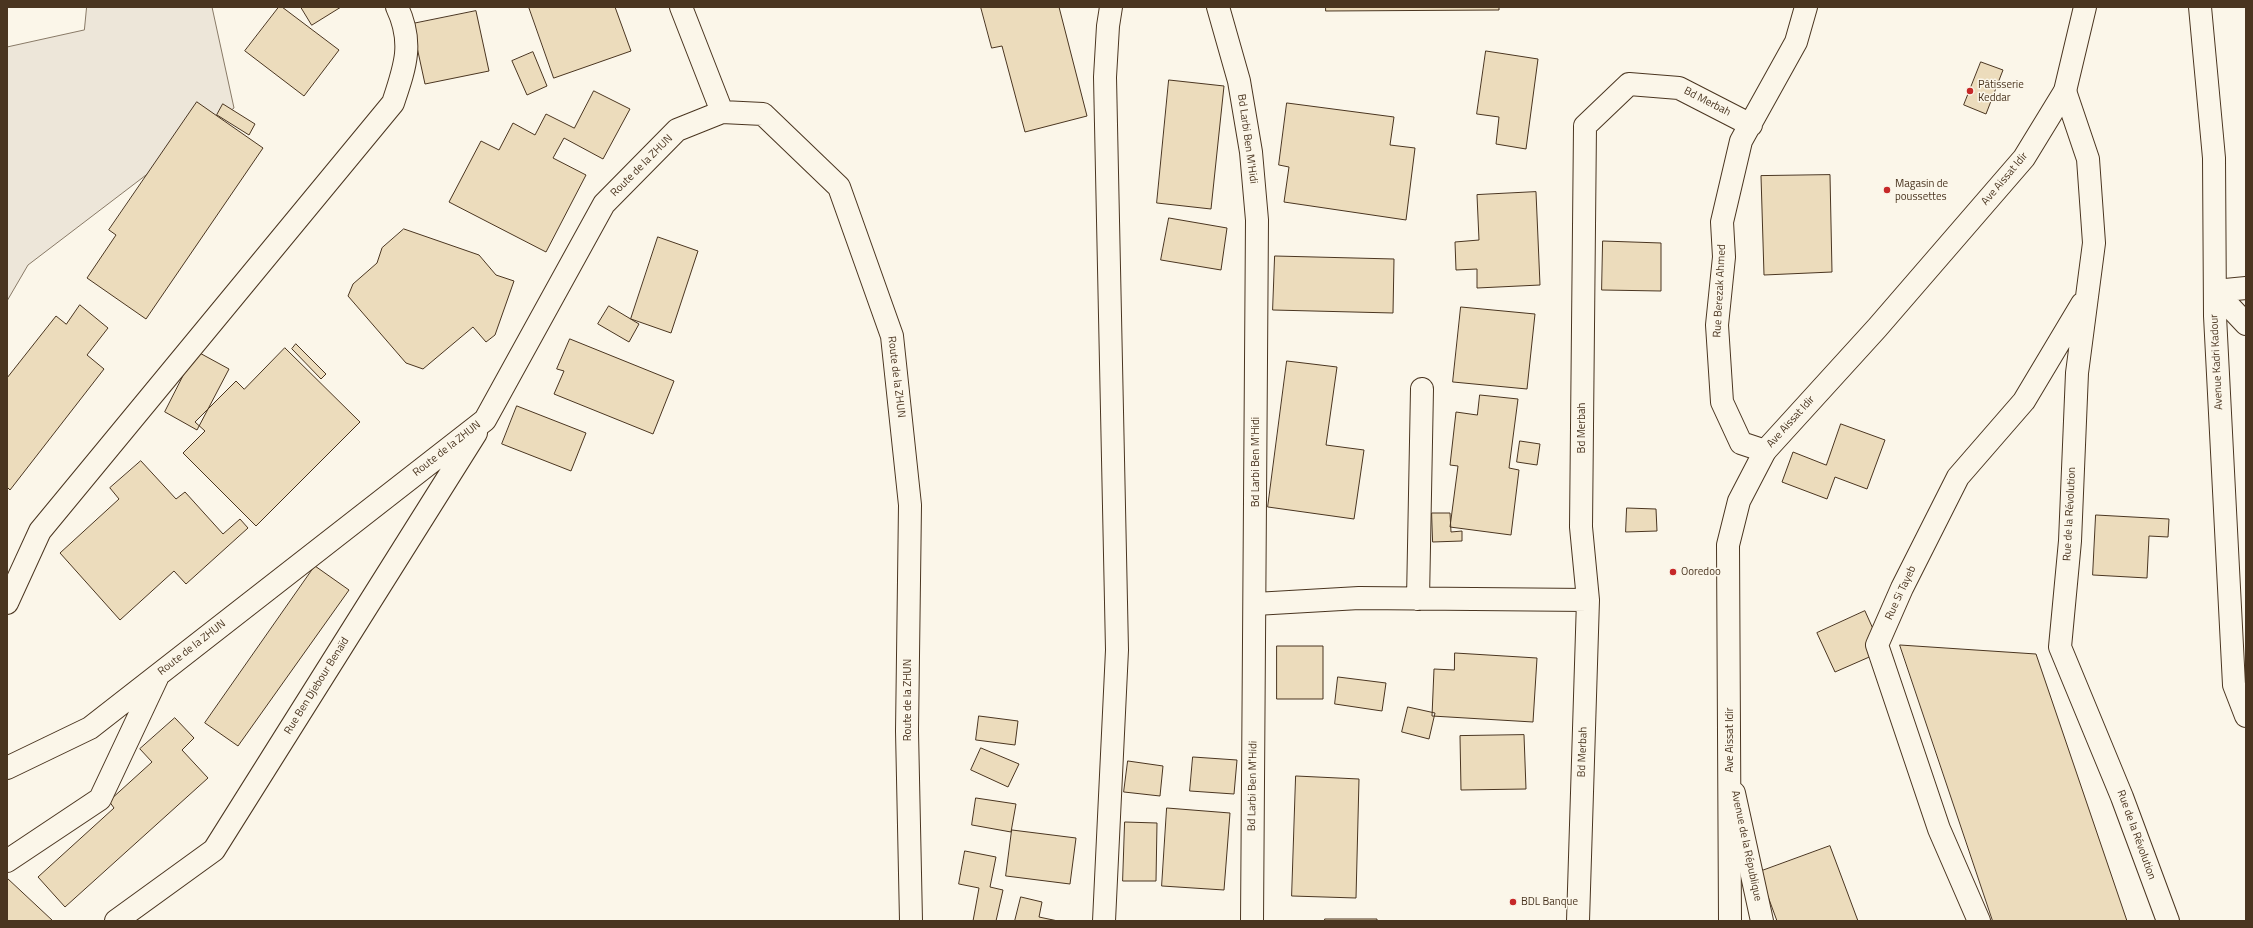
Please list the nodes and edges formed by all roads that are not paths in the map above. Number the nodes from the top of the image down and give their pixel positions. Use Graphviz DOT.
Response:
graph roads {
  1 [pos="397,7"];
  2 [pos="681,7"];
  3 [pos="1112,7"];
  4 [pos="1218,7"];
  5 [pos="1806,7"];
  6 [pos="2085,7"];
  7 [pos="2200,7"];
  8 [pos="2065,91"];
  9 [pos="722,112"];
  10 [pos="1751,125"];
  11 [pos="2246,288"];
  12 [pos="2215,291"];
  13 [pos="2087,296"];
  14 [pos="2246,324"];
  15 [pos="1422,389"];
  16 [pos="485,420"];
  17 [pos="1765,450"];
  18 [pos="1418,599"];
  19 [pos="1588,600"];
  20 [pos="7,603"];
  21 [pos="1255,604"];
  22 [pos="158,674"];
  23 [pos="2246,716"];
  24 [pos="7,768"];
  25 [pos="1730,771"];
  26 [pos="7,861"];
  27 [pos="116,921"];
  28 [pos="911,921"];
  29 [pos="1104,921"];
  30 [pos="1252,921"];
  31 [pos="1578,921"];
  32 [pos="1730,921"];
  33 [pos="1762,921"];
  34 [pos="1979,921"];
  35 [pos="2168,921"];
  1 -- 20 [label="street"];
  2 -- 9 [label="street"];
  3 -- 29 [label="street"];
  4 -- 21 [label="street, Bd Larbi Ben M'Hidi"];
  5 -- 10 [label="street, Rue Berezak Ahmed"];
  6 -- 8 [label="street, Ave Aissat Idir"];
  7 -- 12 [label="street, Avenue Kadri Kadour"];
  8 -- 13 [label="street, Rue de la Révolution"];
  8 -- 17 [label="street, Ave Aissat Idir"];
  9 -- 16 [label="street, Route de la ZHUN"];
  9 -- 28 [label="street, Route de la ZHUN"];
  10 -- 17 [label="street, Rue Berezak Ahmed"];
  10 -- 19 [label="street, Bd Merbah"];
  11 -- 12 [label="street"];
  12 -- 14 [label="street"];
  12 -- 23 [label="street, Avenue Kadri Kadour"];
  13 -- 34 [label="street, Rue Si Tayeb"];
  13 -- 35 [label="street, Rue de la Révolution"];
  15 -- 18 [label="street"];
  16 -- 22 [label="street, Route de la ZHUN"];
  16 -- 27 [label="street, Rue Ben Djebour Benaïd"];
  17 -- 25 [label="street, Ave Aissat Idir"];
  18 -- 19 [label="street"];
  18 -- 21 [label="street"];
  19 -- 31 [label="street, Bd Merbah"];
  21 -- 30 [label="street, Bd Larbi Ben M'Hidi"];
  22 -- 24 [label="street, Route de la ZHUN"];
  22 -- 26 [label="street"];
  25 -- 32 [label="street, Ave Aissat Idir"];
  25 -- 33 [label="street, Avenue de la République"];
}
